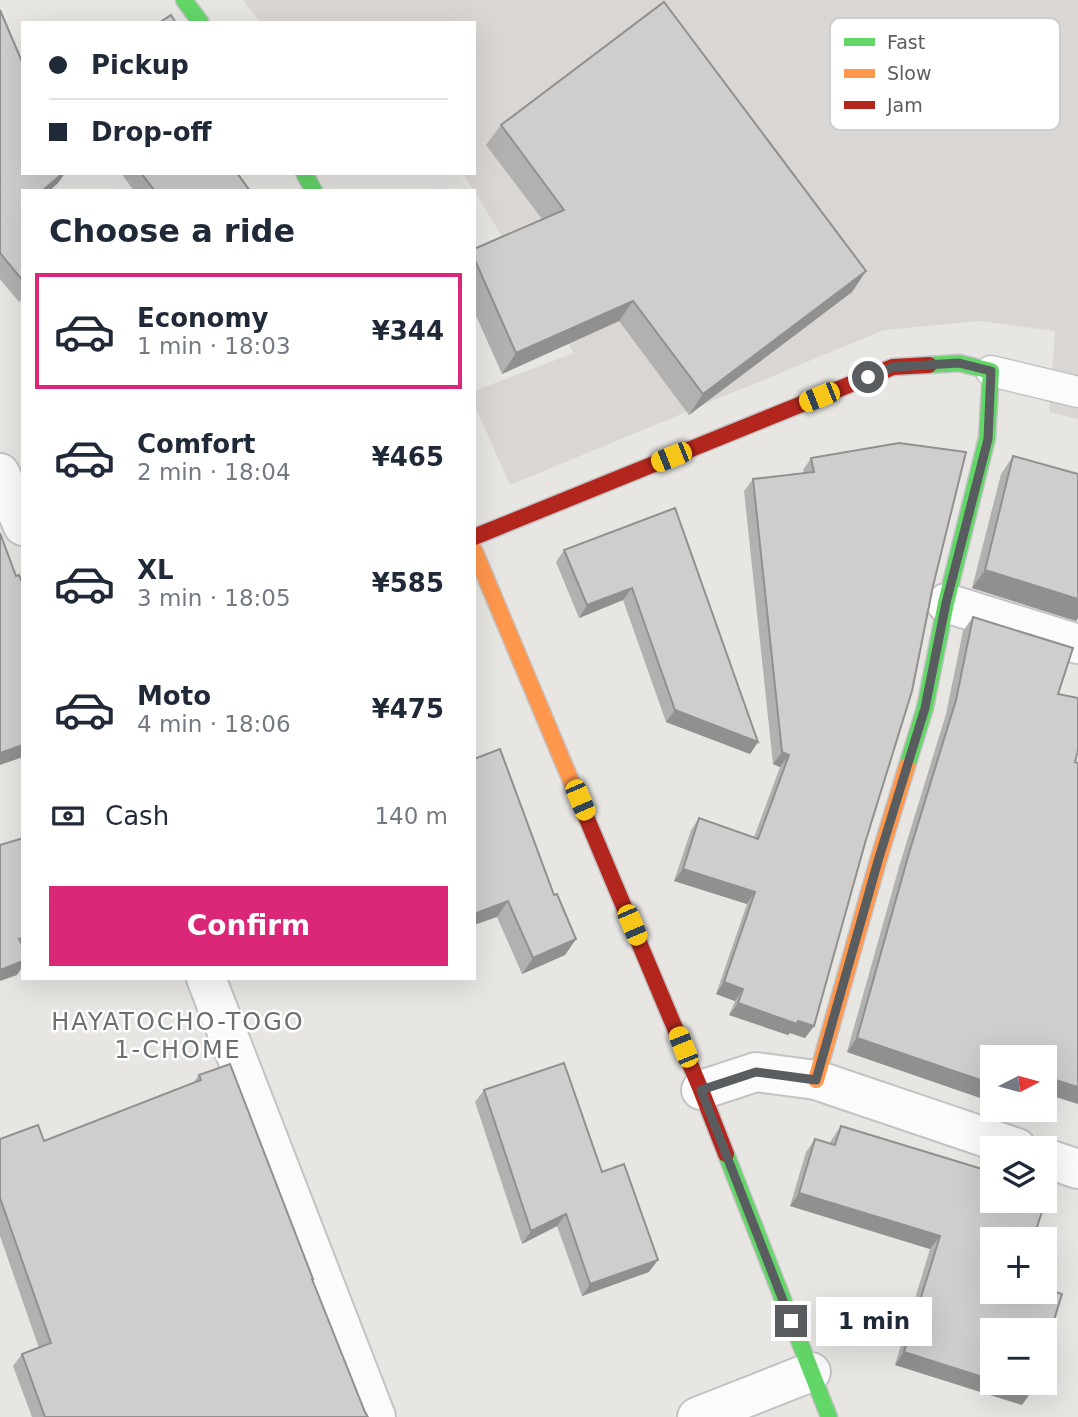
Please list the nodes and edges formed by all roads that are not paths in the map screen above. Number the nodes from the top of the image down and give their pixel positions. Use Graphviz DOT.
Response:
graph roads {
  1 [pos="184,0"];
  2 [pos="200,21"];
  3 [pos="991,371"];
  4 [pos="1078,392"];
  5 [pos="0,473"];
  6 [pos="21,521"];
  7 [pos="476,536"];
  8 [pos="476,555"];
  9 [pos="946,603"];
  10 [pos="1078,644"];
  11 [pos="207,980"];
  12 [pos="816,1080"];
  13 [pos="701,1090"];
  14 [pos="982,1136"];
  15 [pos="1057,1162"];
  16 [pos="1078,1169"];
  17 [pos="811,1372"];
  18 [pos="376,1417"];
  19 [pos="697,1417"];
  20 [pos="829,1417"];
  1 -- 2 [label="street"];
  3 -- 4 [label="lane"];
  3 -- 7 [label="street"];
  3 -- 9 [label="street"];
  5 -- 6 [label="street"];
  8 -- 13 [label="street"];
  9 -- 10 [label="street"];
  9 -- 12 [label="street"];
  11 -- 18 [label="street"];
  12 -- 13 [label="street"];
  12 -- 14 [label="street"];
  13 -- 17 [label="street"];
  15 -- 16 [label="street"];
  17 -- 19 [label="street"];
  17 -- 20 [label="street"];
}
